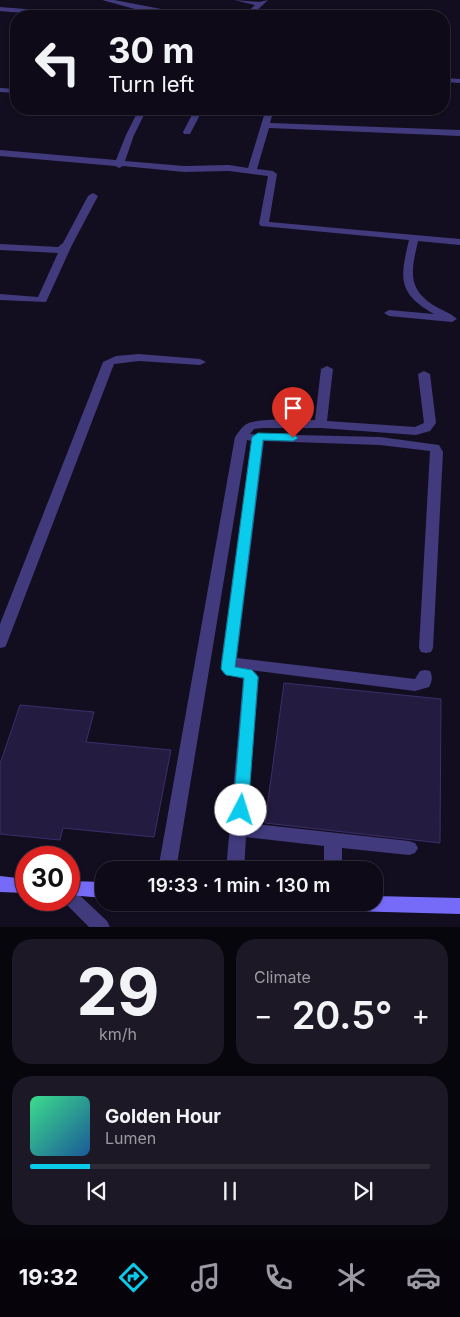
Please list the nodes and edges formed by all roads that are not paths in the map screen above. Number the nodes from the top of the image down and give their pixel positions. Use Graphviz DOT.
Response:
graph roads {
  1 [pos="105,0"];
  2 [pos="237,0"];
  3 [pos="263,2"];
  4 [pos="144,9"];
  5 [pos="151,10"];
  6 [pos="253,10"];
  7 [pos="140,115"];
  8 [pos="194,115"];
  9 [pos="268,115"];
  10 [pos="265,125"];
  11 [pos="188,132"];
  12 [pos="460,133"];
  13 [pos="0,154"];
  14 [pos="119,165"];
  15 [pos="252,170"];
  16 [pos="93,196"];
  17 [pos="414,238"];
  18 [pos="460,242"];
  19 [pos="67,245"];
  20 [pos="0,247"];
  21 [pos="0,297"];
  22 [pos="389,313"];
  23 [pos="456,320"];
  24 [pos="200,362"];
  25 [pos="327,369"];
  26 [pos="424,374"];
  27 [pos="321,424"];
  28 [pos="241,437"];
  29 [pos="258,437"];
  30 [pos="0,642"];
  31 [pos="426,648"];
  32 [pos="228,662"];
  33 [pos="425,675"];
  34 [pos="239,829"];
  35 [pos="333,839"];
  36 [pos="409,848"];
  37 [pos="169,861"];
  38 [pos="236,861"];
  39 [pos="333,861"];
  40 [pos="0,884"];
  41 [pos="15,885"];
  42 [pos="80,889"];
  43 [pos="95,889"];
  44 [pos="383,904"];
  45 [pos="460,906"];
  46 [pos="80,907"];
  47 [pos="101,927"];
  1 -- 4 [label="street"];
  2 -- 3 [label="street"];
  3 -- 6 [label="street"];
  4 -- 5 [label="street"];
  7 -- 14 [label="street"];
  8 -- 11 [label="street"];
  9 -- 10 [label="street"];
  10 -- 12 [label="street"];
  10 -- 15 [label="street"];
  13 -- 14 [label="street"];
  14 -- 15 [label="street"];
  15 -- 17 [label="street"];
  16 -- 19 [label="street"];
  17 -- 18 [label="street"];
  17 -- 23 [label="street"];
  19 -- 20 [label="street"];
  19 -- 21 [label="street"];
  22 -- 23 [label="street"];
  24 -- 30 [label="street"];
  25 -- 27 [label="street"];
  26 -- 27 [label="street"];
  27 -- 28 [label="street"];
  28 -- 29 [label="street"];
  28 -- 37 [label="street"];
  29 -- 31 [label="street"];
  29 -- 32 [label="street"];
  32 -- 33 [label="street"];
  32 -- 34 [label="street"];
  34 -- 35 [label="street"];
  34 -- 38 [label="street"];
  35 -- 36 [label="street"];
  35 -- 39 [label="street"];
  40 -- 41 [label="street"];
  42 -- 43 [label="street"];
  44 -- 45 [label="street"];
  46 -- 47 [label="street"];
}
